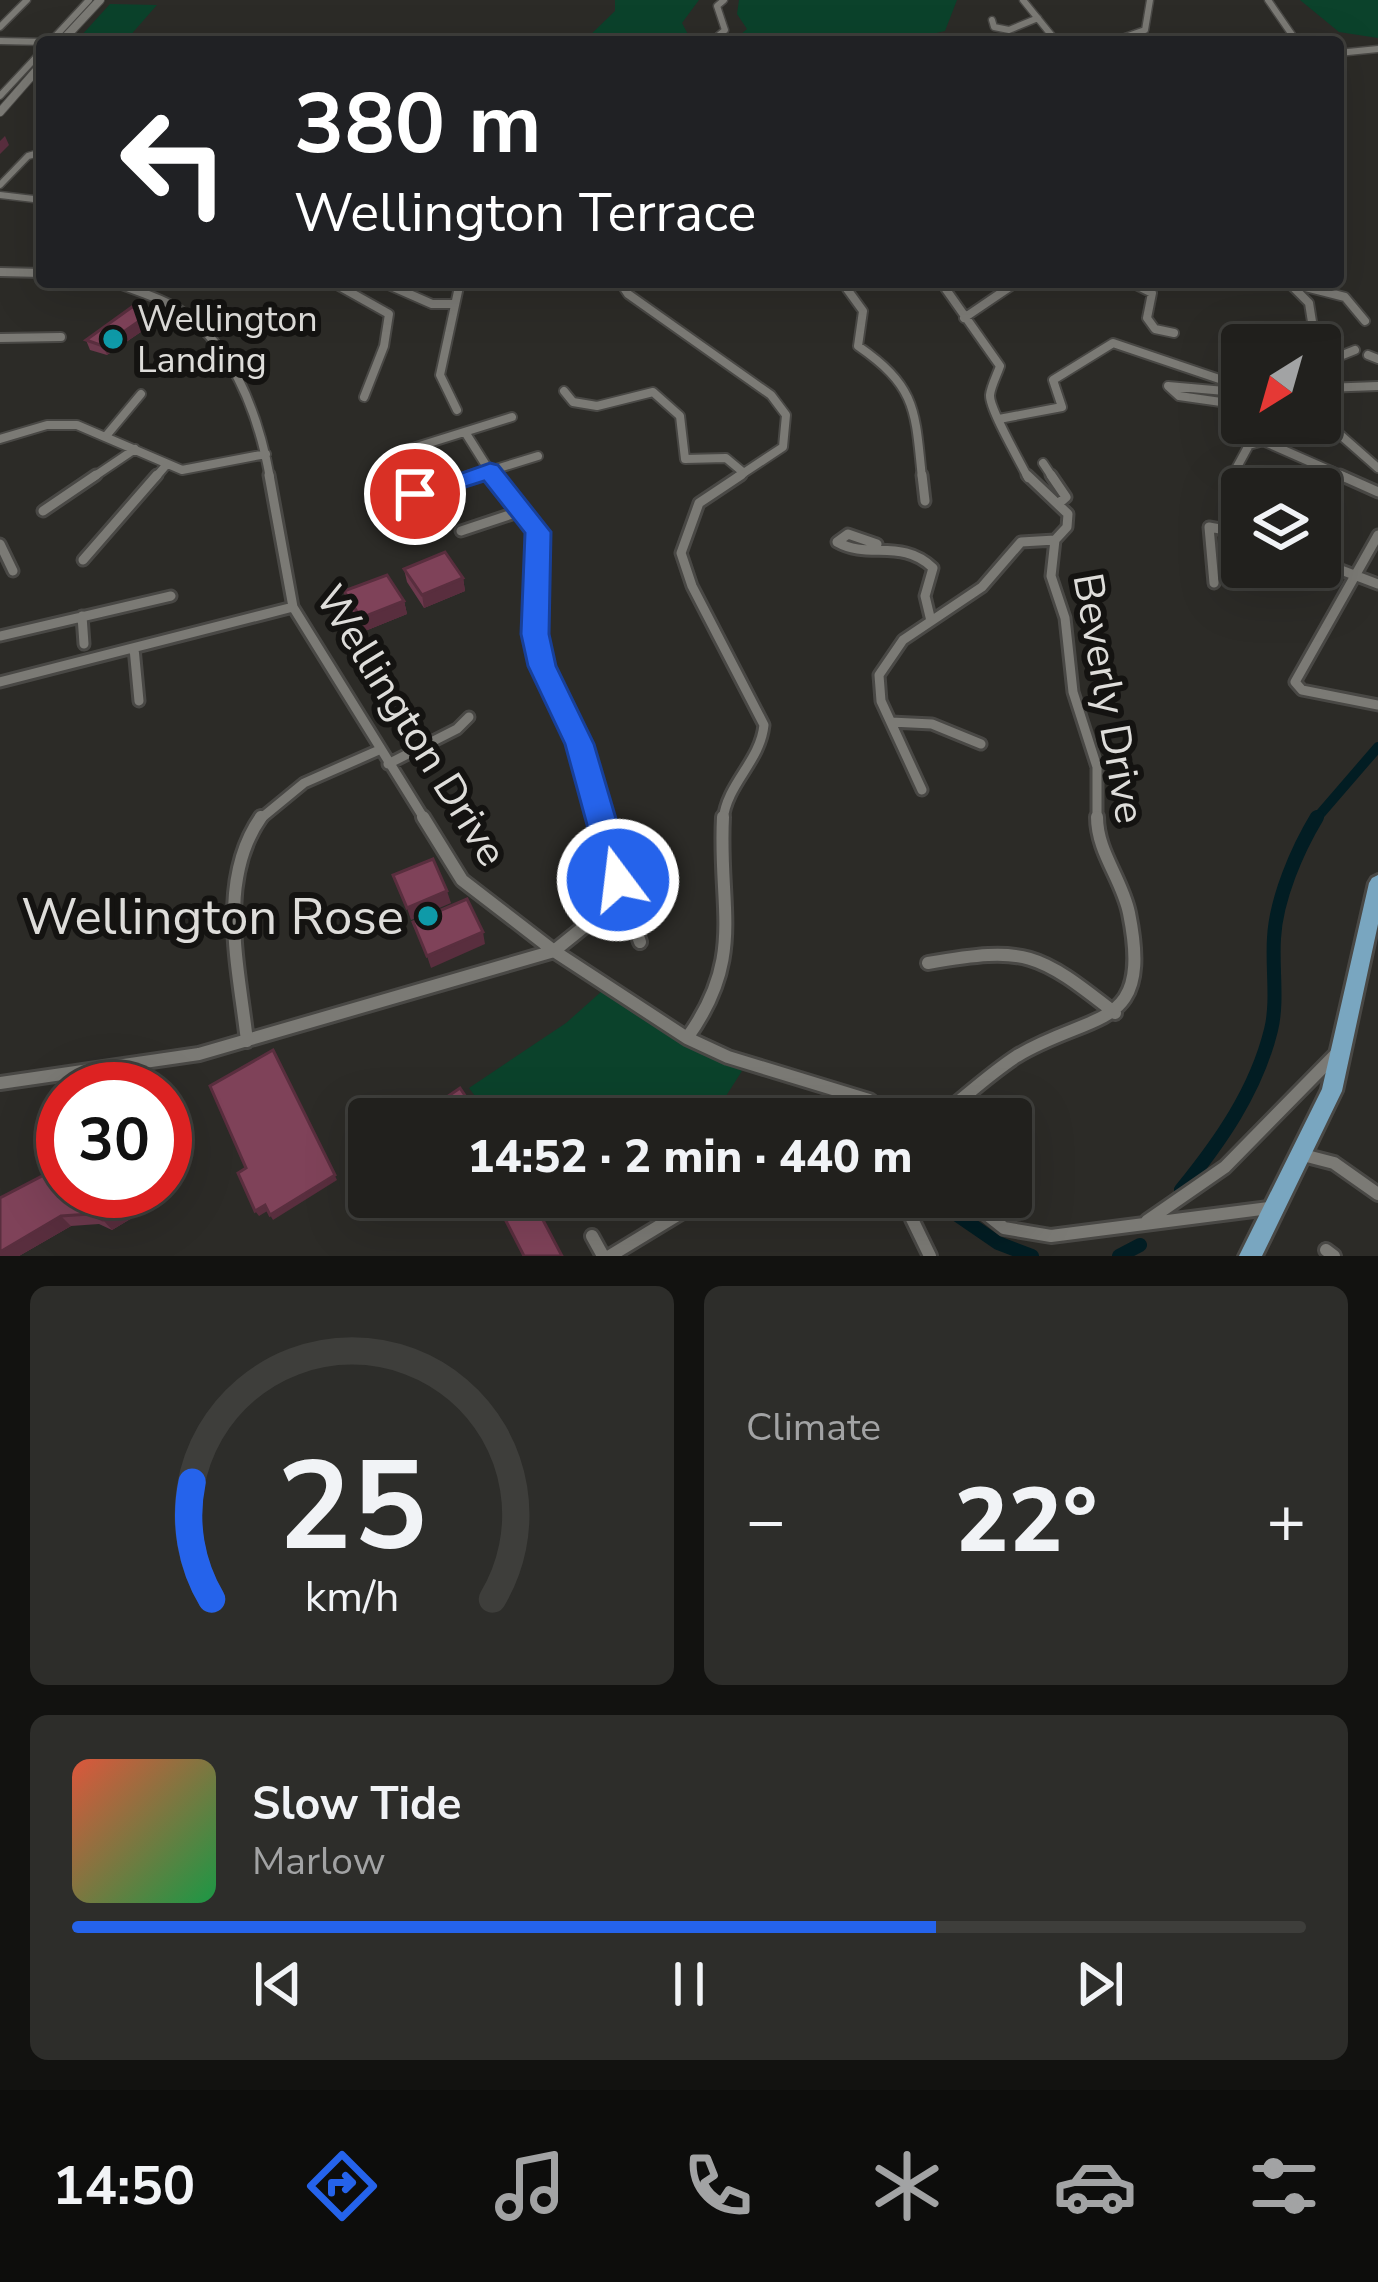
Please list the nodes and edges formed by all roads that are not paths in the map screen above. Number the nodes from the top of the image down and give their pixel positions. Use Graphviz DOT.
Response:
graph roads {
  1 [pos="27,0"];
  2 [pos="88,0"];
  3 [pos="100,0"];
  4 [pos="724,0"];
  5 [pos="1023,0"];
  6 [pos="1150,0"];
  7 [pos="1268,0"];
  8 [pos="0,16"];
  9 [pos="10,16"];
  10 [pos="1039,18"];
  11 [pos="992,20"];
  12 [pos="0,27"];
  13 [pos="54,36"];
  14 [pos="67,36"];
  15 [pos="718,36"];
  16 [pos="1052,36"];
  17 [pos="1128,36"];
  18 [pos="1293,36"];
  19 [pos="0,41"];
  20 [pos="36,42"];
  21 [pos="1378,49"];
  22 [pos="1344,52"];
  23 [pos="36,57"];
  24 [pos="36,71"];
  25 [pos="0,96"];
  26 [pos="0,112"];
  27 [pos="36,154"];
  28 [pos="0,185"];
  29 [pos="0,195"];
  30 [pos="36,199"];
  31 [pos="0,272"];
  32 [pos="36,273"];
  33 [pos="130,288"];
  34 [pos="342,288"];
  35 [pos="396,288"];
  36 [pos="458,288"];
  37 [pos="624,288"];
  38 [pos="847,288"];
  39 [pos="947,288"];
  40 [pos="1008,288"];
  41 [pos="1142,288"];
  42 [pos="1294,288"];
  43 [pos="1309,288"];
  44 [pos="452,304"];
  45 [pos="964,318"];
  46 [pos="1365,321"];
  47 [pos="1313,324"];
  48 [pos="1174,333"];
  49 [pos="61,337"];
  50 [pos="0,338"];
  51 [pos="1355,350"];
  52 [pos="1368,355"];
  53 [pos="1341,356"];
  54 [pos="1378,359"];
  55 [pos="1221,378"];
  56 [pos="1341,386"];
  57 [pos="1378,386"];
  58 [pos="564,391"];
  59 [pos="1221,392"];
  60 [pos="141,394"];
  61 [pos="364,397"];
  62 [pos="1221,402"];
  63 [pos="457,410"];
  64 [pos="512,417"];
  65 [pos="999,419"];
  66 [pos="465,431"];
  67 [pos="1341,435"];
  68 [pos="106,436"];
  69 [pos="0,439"];
  70 [pos="135,449"];
  71 [pos="266,454"];
  72 [pos="394,454"];
  73 [pos="538,456"];
  74 [pos="1042,463"];
  75 [pos="167,464"];
  76 [pos="1237,468"];
  77 [pos="1323,468"];
  78 [pos="1378,468"];
  79 [pos="490,471"];
  80 [pos="744,472"];
  81 [pos="1341,476"];
  82 [pos="1378,492"];
  83 [pos="415,494"];
  84 [pos="925,502"];
  85 [pos="1058,504"];
  86 [pos="43,511"];
  87 [pos="521,512"];
  88 [pos="1221,529"];
  89 [pos="461,531"];
  90 [pos="1378,535"];
  91 [pos="1055,540"];
  92 [pos="0,544"];
  93 [pos="878,544"];
  94 [pos="82,560"];
  95 [pos="1341,570"];
  96 [pos="13,572"];
  97 [pos="1356,576"];
  98 [pos="1214,583"];
  99 [pos="1378,584"];
  100 [pos="171,596"];
  101 [pos="292,607"];
  102 [pos="82,616"];
  103 [pos="932,621"];
  104 [pos="0,636"];
  105 [pos="134,648"];
  106 [pos="84,653"];
  107 [pos="0,682"];
  108 [pos="139,701"];
  109 [pos="1378,705"];
  110 [pos="469,717"];
  111 [pos="891,722"];
  112 [pos="980,744"];
  113 [pos="379,750"];
  114 [pos="388,764"];
  115 [pos="922,790"];
  116 [pos="618,880"];
  117 [pos="1378,884"];
  118 [pos="640,942"];
  119 [pos="554,951"];
  120 [pos="928,963"];
  121 [pos="1115,1013"];
  122 [pos="688,1038"];
  123 [pos="248,1041"];
  124 [pos="1346,1041"];
  125 [pos="0,1083"];
  126 [pos="862,1098"];
  127 [pos="964,1098"];
  128 [pos="1304,1155"];
  129 [pos="1378,1194"];
  130 [pos="1275,1207"];
  131 [pos="671,1218"];
  132 [pos="990,1218"];
  133 [pos="912,1219"];
  134 [pos="1137,1226"];
  135 [pos="592,1236"];
  136 [pos="607,1256"];
  137 [pos="931,1256"];
  138 [pos="1250,1256"];
  1 -- 9 [label="street"];
  2 -- 13 [label="street"];
  3 -- 14 [label="street"];
  4 -- 15 [label="street"];
  5 -- 10 [label="street"];
  6 -- 17 [label="street"];
  7 -- 18 [label="street"];
  8 -- 9 [label="street"];
  9 -- 12 [label="street"];
  10 -- 11 [label="street"];
  10 -- 16 [label="street"];
  19 -- 20 [label="street"];
  21 -- 22 [label="street"];
  23 -- 25 [label="street"];
  24 -- 26 [label="street"];
  27 -- 28 [label="street"];
  29 -- 30 [label="street"];
  31 -- 32 [label="street"];
  33 -- 71 [label="street, Wellington Drive"];
  34 -- 61 [label="street"];
  35 -- 44 [label="street"];
  36 -- 44 [label="street"];
  37 -- 80 [label="street"];
  38 -- 84 [label="street"];
  39 -- 45 [label="street"];
  40 -- 45 [label="street"];
  41 -- 48 [label="street"];
  42 -- 47 [label="street"];
  43 -- 46 [label="street"];
  44 -- 63 [label="street"];
  45 -- 65 [label="street"];
  49 -- 50 [label="street"];
  51 -- 53 [label="street"];
  52 -- 54 [label="street"];
  55 -- 65 [label="street"];
  56 -- 57 [label="street"];
  58 -- 80 [label="street"];
  59 -- 62 [label="street"];
  60 -- 68 [label="street"];
  64 -- 66 [label="street"];
  65 -- 85 [label="street"];
  66 -- 72 [label="street"];
  66 -- 79 [label="street"];
  67 -- 78 [label="street"];
  68 -- 69 [label="street"];
  68 -- 70 [label="street"];
  70 -- 75 [label="street"];
  70 -- 86 [label="street"];
  71 -- 75 [label="street"];
  71 -- 101 [label="street, Wellington Drive"];
  73 -- 79 [label="street"];
  74 -- 85 [label="street"];
  75 -- 94 [label="street"];
  76 -- 77 [label="street"];
  79 -- 83 [label="street"];
  79 -- 87 [label="street"];
  80 -- 122 [label="street"];
  81 -- 82 [label="street"];
  85 -- 91 [label="street, Beverly Drive"];
  87 -- 89 [label="street"];
  87 -- 116 [label="street"];
  88 -- 98 [label="street"];
  90 -- 97 [label="street"];
  91 -- 103 [label="street"];
  91 -- 121 [label="street, Beverly Drive"];
  92 -- 96 [label="street"];
  93 -- 103 [label="street"];
  95 -- 97 [label="street"];
  97 -- 99 [label="street"];
  97 -- 109 [label="street"];
  100 -- 102 [label="street"];
  101 -- 105 [label="street"];
  101 -- 113 [label="street, Wellington Drive"];
  102 -- 104 [label="street"];
  102 -- 106 [label="street"];
  103 -- 111 [label="street"];
  105 -- 106 [label="street"];
  105 -- 108 [label="street"];
  106 -- 107 [label="street"];
  110 -- 114 [label="street"];
  111 -- 112 [label="street"];
  111 -- 115 [label="street"];
  113 -- 114 [label="street, Wellington Drive"];
  113 -- 123 [label="street"];
  114 -- 119 [label="street, Wellington Drive"];
  116 -- 118 [label="street"];
  116 -- 119 [label="street"];
  117 -- 124 [label="main road"];
  119 -- 122 [label="street, Wellington Drive"];
  119 -- 123 [label="street"];
  120 -- 121 [label="street"];
  121 -- 127 [label="street"];
  122 -- 126 [label="street, Wellington Drive"];
  123 -- 125 [label="street"];
  124 -- 128 [label="main road"];
  124 -- 134 [label="street"];
  128 -- 129 [label="street"];
  128 -- 130 [label="main road"];
  130 -- 134 [label="street"];
  130 -- 138 [label="main road"];
  131 -- 136 [label="street"];
  132 -- 134 [label="street"];
  133 -- 137 [label="street"];
  135 -- 136 [label="street"];
}
